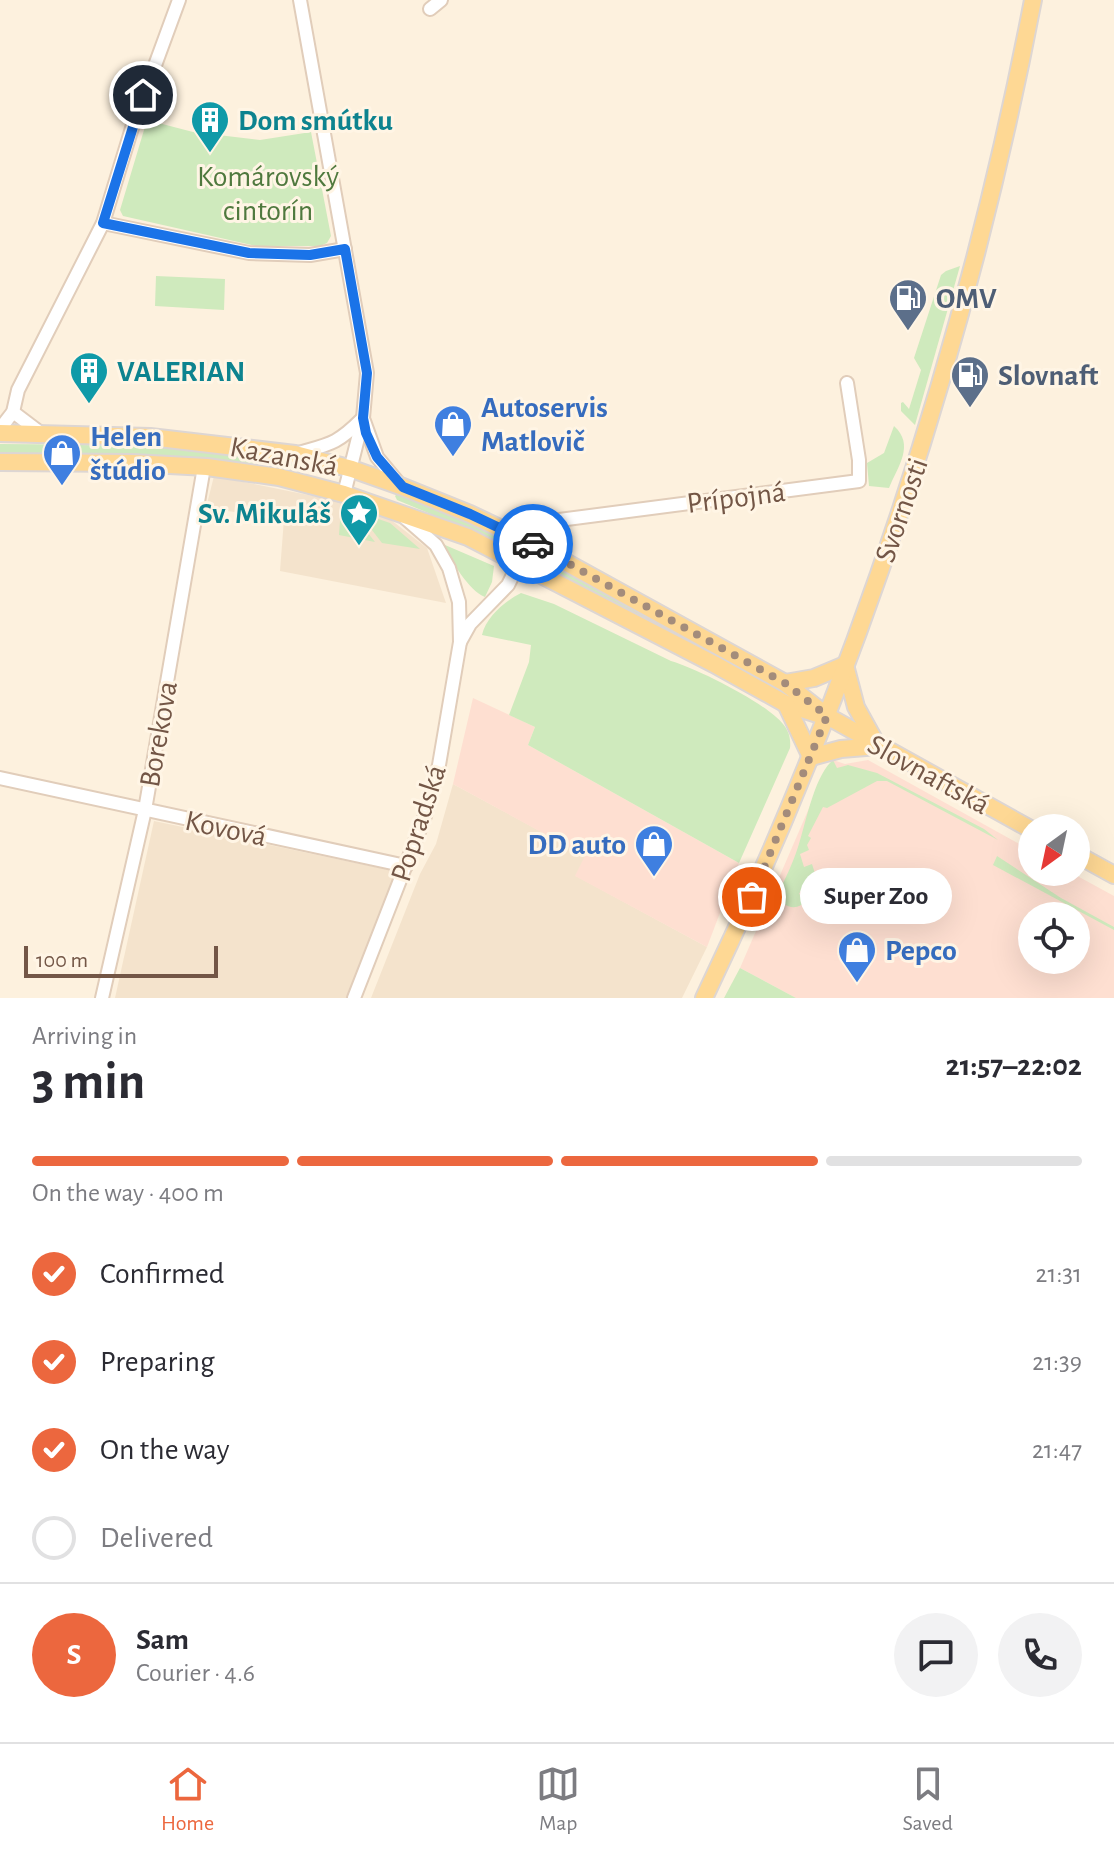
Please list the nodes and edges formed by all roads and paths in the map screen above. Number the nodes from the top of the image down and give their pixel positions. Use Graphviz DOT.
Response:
graph roads {
  1 [pos="179,0"];
  2 [pos="300,0"];
  3 [pos="441,0"];
  4 [pos="1033,0"];
  5 [pos="430,9"];
  6 [pos="103,223"];
  7 [pos="345,249"];
  8 [pos="847,383"];
  9 [pos="13,412"];
  10 [pos="363,418"];
  11 [pos="0,431"];
  12 [pos="42,434"];
  13 [pos="295,454"];
  14 [pos="0,462"];
  15 [pos="204,467"];
  16 [pos="352,469"];
  17 [pos="403,487"];
  18 [pos="344,494"];
  19 [pos="396,510"];
  20 [pos="529,542"];
  21 [pos="519,564"];
  22 [pos="460,642"];
  23 [pos="845,665"];
  24 [pos="785,683"];
  25 [pos="786,704"];
  26 [pos="827,716"];
  27 [pos="878,746"];
  28 [pos="811,757"];
  29 [pos="0,778"];
  30 [pos="145,810"];
  31 [pos="1018,822"];
  32 [pos="1090,862"];
  33 [pos="406,866"];
  34 [pos="1114,875"];
  35 [pos="102,998"];
  36 [pos="354,998"];
  37 [pos="704,998"];
  1 -- 6 [label="street"];
  2 -- 7 [label="street"];
  3 -- 5 [label="street"];
  4 -- 23 [label="main road, Svornosti"];
  6 -- 7 [label="street"];
  6 -- 9 [label="street"];
  7 -- 10 [label="street"];
  8 -- 20 [label="street, Prípojná"];
  9 -- 11 [label="street"];
  9 -- 12 [label="street"];
  10 -- 13 [label="street"];
  10 -- 16 [label="street"];
  10 -- 17 [label="street"];
  11 -- 12 [label="main road, Kazanská"];
  12 -- 13 [label="main road, Kazanská"];
  13 -- 16 [label="main road, Kazanská"];
  14 -- 15 [label="main road, Kazanská"];
  15 -- 18 [label="main road, Kazanská"];
  15 -- 30 [label="street, Borekova"];
  16 -- 17 [label="main road, Kazanská"];
  16 -- 18 [label="street"];
  17 -- 20 [label="main road, Kazanská"];
  18 -- 19 [label="main road, Kazanská"];
  19 -- 21 [label="main road, Kazanská"];
  19 -- 22 [label="street, Popradská"];
  20 -- 21 [label="street, Popradská"];
  20 -- 24 [label="main road, Kazanská"];
  21 -- 22 [label="street, Popradská"];
  21 -- 25 [label="main road, Kazanská"];
  22 -- 33 [label="street, Popradská"];
  23 -- 24 [label="main road"];
  23 -- 26 [label="main road, Svornosti"];
  23 -- 27 [label="main road"];
  24 -- 26 [label="main road, Kazanská"];
  25 -- 26 [label="main road, Kazanská"];
  25 -- 28 [label="main road"];
  26 -- 27 [label="main road, Slovnaftská"];
  26 -- 28 [label="main road, Svornosti"];
  27 -- 28 [label="main road"];
  27 -- 31 [label="main road, Slovnaftská"];
  28 -- 37 [label="main road, Svornosti"];
  29 -- 30 [label="street, Kovová"];
  30 -- 33 [label="street, Kovová"];
  30 -- 35 [label="street, Borekova"];
  32 -- 34 [label="main road"];
  33 -- 36 [label="street, Popradská"];
}
